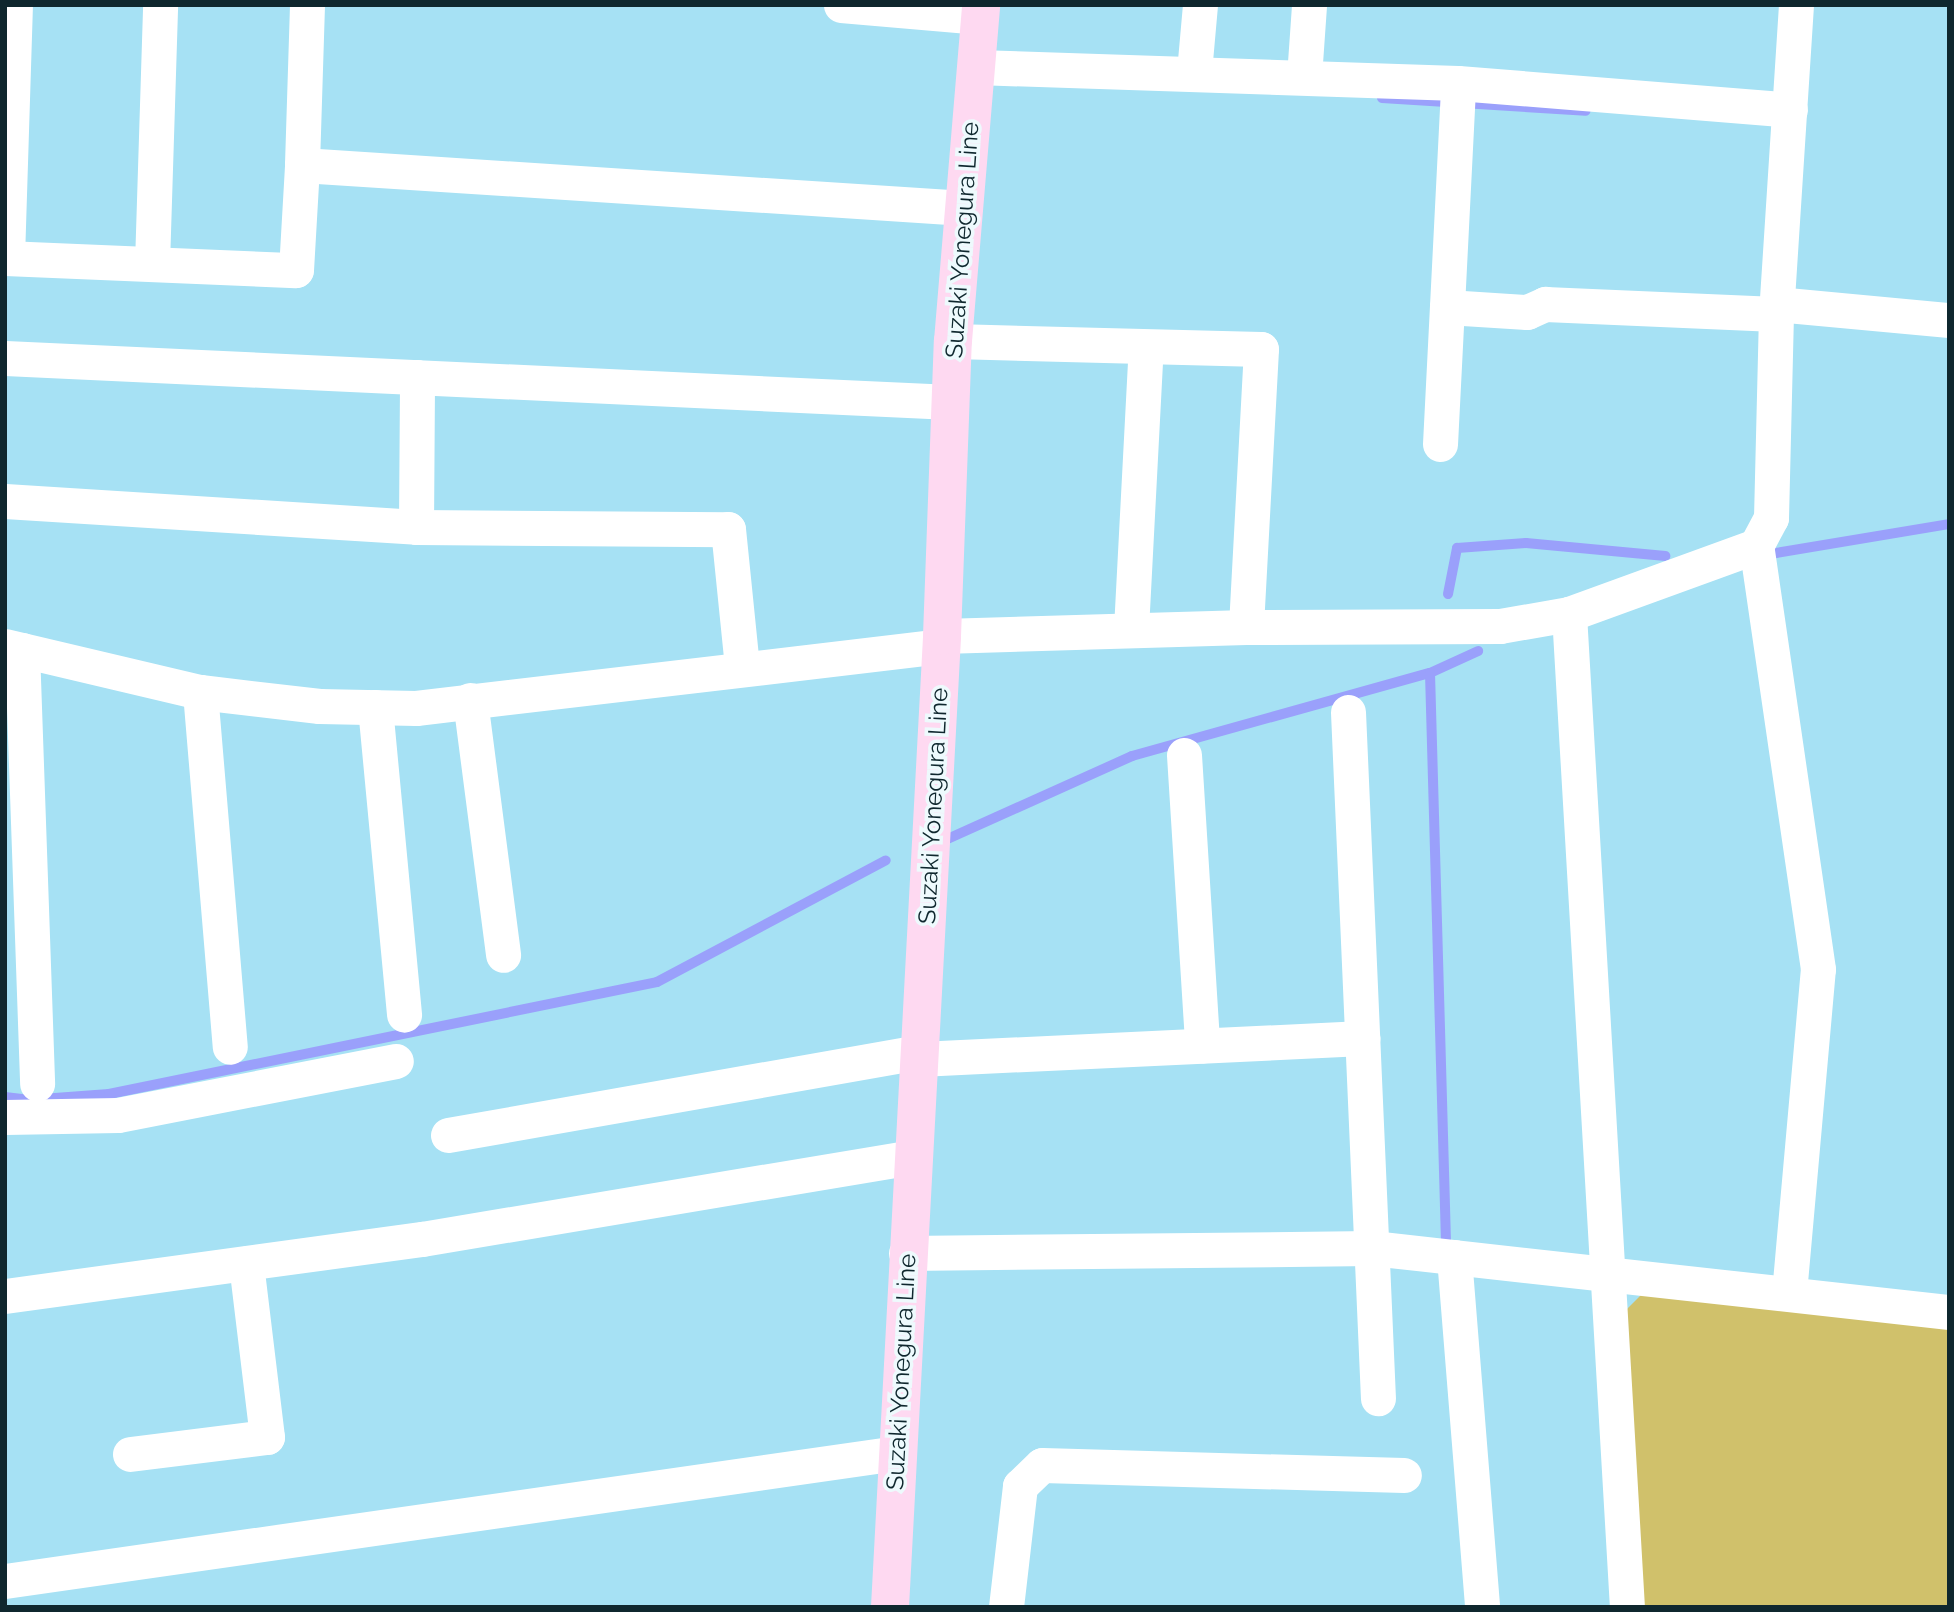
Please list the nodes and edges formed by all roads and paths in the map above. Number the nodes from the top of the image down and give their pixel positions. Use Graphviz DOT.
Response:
graph roads {
  1 [pos="15,5"];
  2 [pos="160,5"];
  3 [pos="307,5"];
  4 [pos="841,5"];
  5 [pos="1200,5"];
  6 [pos="1309,5"];
  7 [pos="1796,5"];
  8 [pos="980,11"];
  9 [pos="976,67"];
  10 [pos="1194,72"];
  11 [pos="1304,77"];
  12 [pos="1457,96"];
  13 [pos="1779,109"];
  14 [pos="302,164"];
  15 [pos="965,208"];
  16 [pos="6,258"];
  17 [pos="152,264"];
  18 [pos="1447,307"];
  19 [pos="1769,311"];
  20 [pos="1949,320"];
  21 [pos="953,341"];
  22 [pos="1146,347"];
  23 [pos="5,358"];
  24 [pos="417,377"];
  25 [pos="951,402"];
  26 [pos="1440,444"];
  27 [pos="5,501"];
  28 [pos="416,527"];
  29 [pos="1756,546"];
  30 [pos="1569,614"];
  31 [pos="1246,627"];
  32 [pos="1131,629"];
  33 [pos="942,641"];
  34 [pos="14,648"];
  35 [pos="742,668"];
  36 [pos="200,692"];
  37 [pos="470,701"];
  38 [pos="375,707"];
  39 [pos="1348,712"];
  40 [pos="1184,755"];
  41 [pos="503,955"];
  42 [pos="19,988"];
  43 [pos="404,1015"];
  44 [pos="1363,1038"];
  45 [pos="1202,1045"];
  46 [pos="230,1047"];
  47 [pos="919,1056"];
  48 [pos="396,1061"];
  49 [pos="37,1084"];
  50 [pos="5,1117"];
  51 [pos="448,1135"];
  52 [pos="914,1157"];
  53 [pos="1372,1248"];
  54 [pos="906,1254"];
  55 [pos="1454,1257"];
  56 [pos="246,1263"];
  57 [pos="1607,1276"];
  58 [pos="1789,1293"];
  59 [pos="5,1296"];
  60 [pos="1949,1312"];
  61 [pos="1378,1398"];
  62 [pos="897,1453"];
  63 [pos="130,1454"];
  64 [pos="1404,1475"];
  65 [pos="5,1581"];
  66 [pos="890,1607"];
  67 [pos="1006,1607"];
  68 [pos="1482,1607"];
  69 [pos="1627,1607"];
  1 -- 16 [label="street"];
  2 -- 17 [label="street"];
  3 -- 14 [label="street"];
  4 -- 8 [label="street"];
  5 -- 10 [label="street"];
  6 -- 11 [label="street"];
  7 -- 13 [label="street"];
  8 -- 9 [label="main road, Suzaki Yonegura Line"];
  9 -- 10 [label="street"];
  9 -- 15 [label="main road, Suzaki Yonegura Line"];
  10 -- 11 [label="street"];
  11 -- 12 [label="street"];
  12 -- 13 [label="street"];
  12 -- 18 [label="street"];
  13 -- 19 [label="street"];
  14 -- 15 [label="street"];
  14 -- 17 [label="street"];
  15 -- 21 [label="main road, Suzaki Yonegura Line"];
  16 -- 17 [label="street"];
  18 -- 19 [label="street"];
  18 -- 26 [label="street"];
  19 -- 20 [label="street"];
  19 -- 29 [label="street"];
  21 -- 22 [label="street"];
  21 -- 25 [label="main road, Suzaki Yonegura Line"];
  22 -- 31 [label="street"];
  22 -- 32 [label="street"];
  23 -- 24 [label="street"];
  24 -- 25 [label="street"];
  24 -- 28 [label="street"];
  25 -- 33 [label="main road, Suzaki Yonegura Line"];
  27 -- 28 [label="street"];
  28 -- 35 [label="street"];
  29 -- 30 [label="street"];
  29 -- 58 [label="street"];
  30 -- 31 [label="street"];
  30 -- 57 [label="street"];
  31 -- 32 [label="street"];
  32 -- 33 [label="street"];
  33 -- 35 [label="street"];
  33 -- 47 [label="main road, Suzaki Yonegura Line"];
  34 -- 36 [label="street"];
  34 -- 42 [label="street"];
  35 -- 37 [label="street"];
  36 -- 38 [label="street"];
  36 -- 46 [label="street"];
  37 -- 38 [label="street"];
  37 -- 41 [label="street"];
  38 -- 43 [label="street"];
  39 -- 44 [label="street"];
  40 -- 45 [label="street"];
  42 -- 49 [label="street"];
  44 -- 45 [label="street"];
  44 -- 53 [label="street"];
  45 -- 47 [label="street"];
  47 -- 51 [label="street"];
  47 -- 52 [label="main road, Suzaki Yonegura Line"];
  48 -- 50 [label="street"];
  52 -- 54 [label="main road, Suzaki Yonegura Line"];
  52 -- 56 [label="street"];
  53 -- 54 [label="street"];
  53 -- 55 [label="street"];
  53 -- 61 [label="street"];
  54 -- 62 [label="main road, Suzaki Yonegura Line"];
  55 -- 57 [label="street"];
  55 -- 68 [label="street"];
  56 -- 59 [label="street"];
  56 -- 63 [label="street"];
  57 -- 58 [label="street"];
  57 -- 69 [label="street"];
  58 -- 60 [label="street"];
  62 -- 65 [label="street"];
  62 -- 66 [label="main road, Suzaki Yonegura Line"];
  64 -- 67 [label="street"];
}
